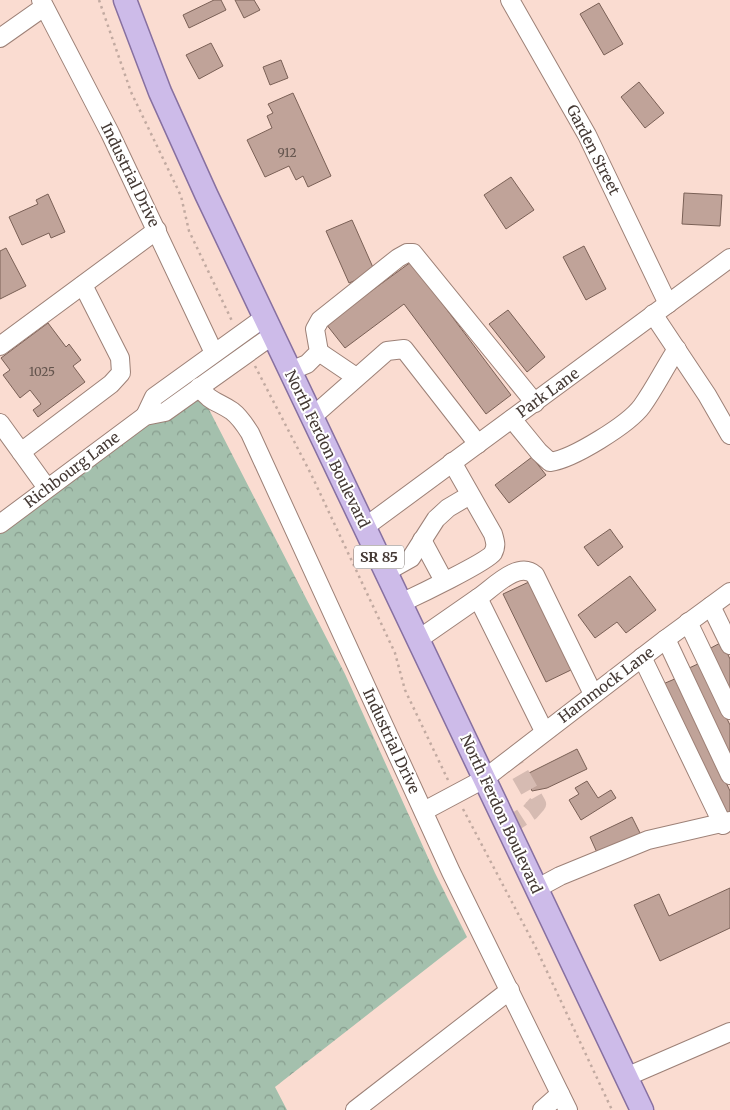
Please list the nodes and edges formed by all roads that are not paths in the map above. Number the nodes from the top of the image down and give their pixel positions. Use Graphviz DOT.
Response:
graph roads {
  1 [pos="125,0"];
  2 [pos="510,0"];
  3 [pos="42,3"];
  4 [pos="0,38"];
  5 [pos="157,230"];
  6 [pos="730,258"];
  7 [pos="83,285"];
  8 [pos="668,304"];
  9 [pos="653,314"];
  10 [pos="269,326"];
  11 [pos="0,346"];
  12 [pos="677,349"];
  13 [pos="319,352"];
  14 [pos="214,353"];
  15 [pos="290,371"];
  16 [pos="356,377"];
  17 [pos="199,387"];
  18 [pos="535,403"];
  19 [pos="145,416"];
  20 [pos="312,416"];
  21 [pos="512,419"];
  22 [pos="0,423"];
  23 [pos="730,435"];
  24 [pos="478,444"];
  25 [pos="21,452"];
  26 [pos="452,462"];
  27 [pos="47,488"];
  28 [pos="470,495"];
  29 [pos="0,524"];
  30 [pos="365,528"];
  31 [pos="422,540"];
  32 [pos="386,572"];
  33 [pos="444,581"];
  34 [pos="730,592"];
  35 [pos="478,598"];
  36 [pos="402,603"];
  37 [pos="711,606"];
  38 [pos="688,622"];
  39 [pos="419,639"];
  40 [pos="666,639"];
  41 [pos="730,645"];
  42 [pos="642,657"];
  43 [pos="593,694"];
  44 [pos="730,710"];
  45 [pos="544,731"];
  46 [pos="730,775"];
  47 [pos="484,779"];
  48 [pos="424,811"];
  49 [pos="726,823"];
  50 [pos="536,889"];
  51 [pos="510,990"];
  52 [pos="730,1032"];
  53 [pos="626,1077"];
  54 [pos="560,1094"];
  55 [pos="355,1110"];
  56 [pos="542,1110"];
  57 [pos="568,1110"];
  58 [pos="642,1110"];
  1 -- 10 [label="main road, North Ferdon Boulevard / SR 85"];
  2 -- 8 [label="street, Garden Street"];
  3 -- 4 [label="street"];
  3 -- 5 [label="street, Industrial Drive"];
  5 -- 7 [label="street"];
  5 -- 14 [label="street, Industrial Drive"];
  6 -- 8 [label="street, Park Lane"];
  7 -- 11 [label="street"];
  7 -- 25 [label="street"];
  8 -- 9 [label="street, Park Lane"];
  9 -- 12 [label="street"];
  9 -- 18 [label="street, Park Lane"];
  10 -- 14 [label="street, Richbourg Lane"];
  10 -- 15 [label="main road, North Ferdon Boulevard / SR 85"];
  10 -- 17 [label="street, Richbourg Lane"];
  12 -- 21 [label="street"];
  12 -- 23 [label="street"];
  13 -- 15 [label="street"];
  13 -- 16 [label="street"];
  13 -- 18 [label="street"];
  14 -- 19 [label="street, Richbourg Lane"];
  15 -- 20 [label="main road, North Ferdon Boulevard / SR 85"];
  16 -- 20 [label="street"];
  16 -- 24 [label="street"];
  17 -- 19 [label="street, Richbourg Lane"];
  17 -- 48 [label="street, Industrial Drive"];
  18 -- 21 [label="street, Park Lane"];
  19 -- 27 [label="street, Richbourg Lane"];
  20 -- 30 [label="main road, North Ferdon Boulevard / SR 85"];
  21 -- 24 [label="street, Park Lane"];
  22 -- 25 [label="street"];
  24 -- 26 [label="street, Park Lane"];
  25 -- 27 [label="street"];
  26 -- 28 [label="street"];
  26 -- 30 [label="street, Park Lane"];
  27 -- 29 [label="street, Richbourg Lane"];
  28 -- 31 [label="street"];
  28 -- 33 [label="street"];
  30 -- 32 [label="main road, North Ferdon Boulevard / SR 85"];
  31 -- 32 [label="street"];
  31 -- 33 [label="street"];
  32 -- 36 [label="main road, North Ferdon Boulevard / SR 85"];
  33 -- 36 [label="street"];
  34 -- 37 [label="street, Hammock Lane"];
  35 -- 39 [label="street"];
  35 -- 43 [label="street"];
  35 -- 45 [label="street"];
  36 -- 39 [label="main road, North Ferdon Boulevard / SR 85"];
  37 -- 38 [label="street, Hammock Lane"];
  37 -- 41 [label="street"];
  38 -- 40 [label="street, Hammock Lane"];
  38 -- 44 [label="street"];
  39 -- 47 [label="main road, North Ferdon Boulevard / SR 85"];
  40 -- 42 [label="street, Hammock Lane"];
  40 -- 46 [label="street"];
  42 -- 43 [label="street, Hammock Lane"];
  42 -- 49 [label="street"];
  43 -- 45 [label="street, Hammock Lane"];
  45 -- 47 [label="street, Hammock Lane"];
  47 -- 48 [label="street, Hammock Lane"];
  47 -- 50 [label="main road, North Ferdon Boulevard / SR 85"];
  48 -- 51 [label="street, Industrial Drive"];
  49 -- 50 [label="street"];
  50 -- 53 [label="main road, North Ferdon Boulevard / SR 85"];
  51 -- 54 [label="street, Industrial Drive"];
  51 -- 55 [label="street"];
  52 -- 53 [label="street"];
  53 -- 58 [label="main road, North Ferdon Boulevard / SR 85"];
  54 -- 56 [label="street"];
  54 -- 57 [label="street, Industrial Drive"];
}
